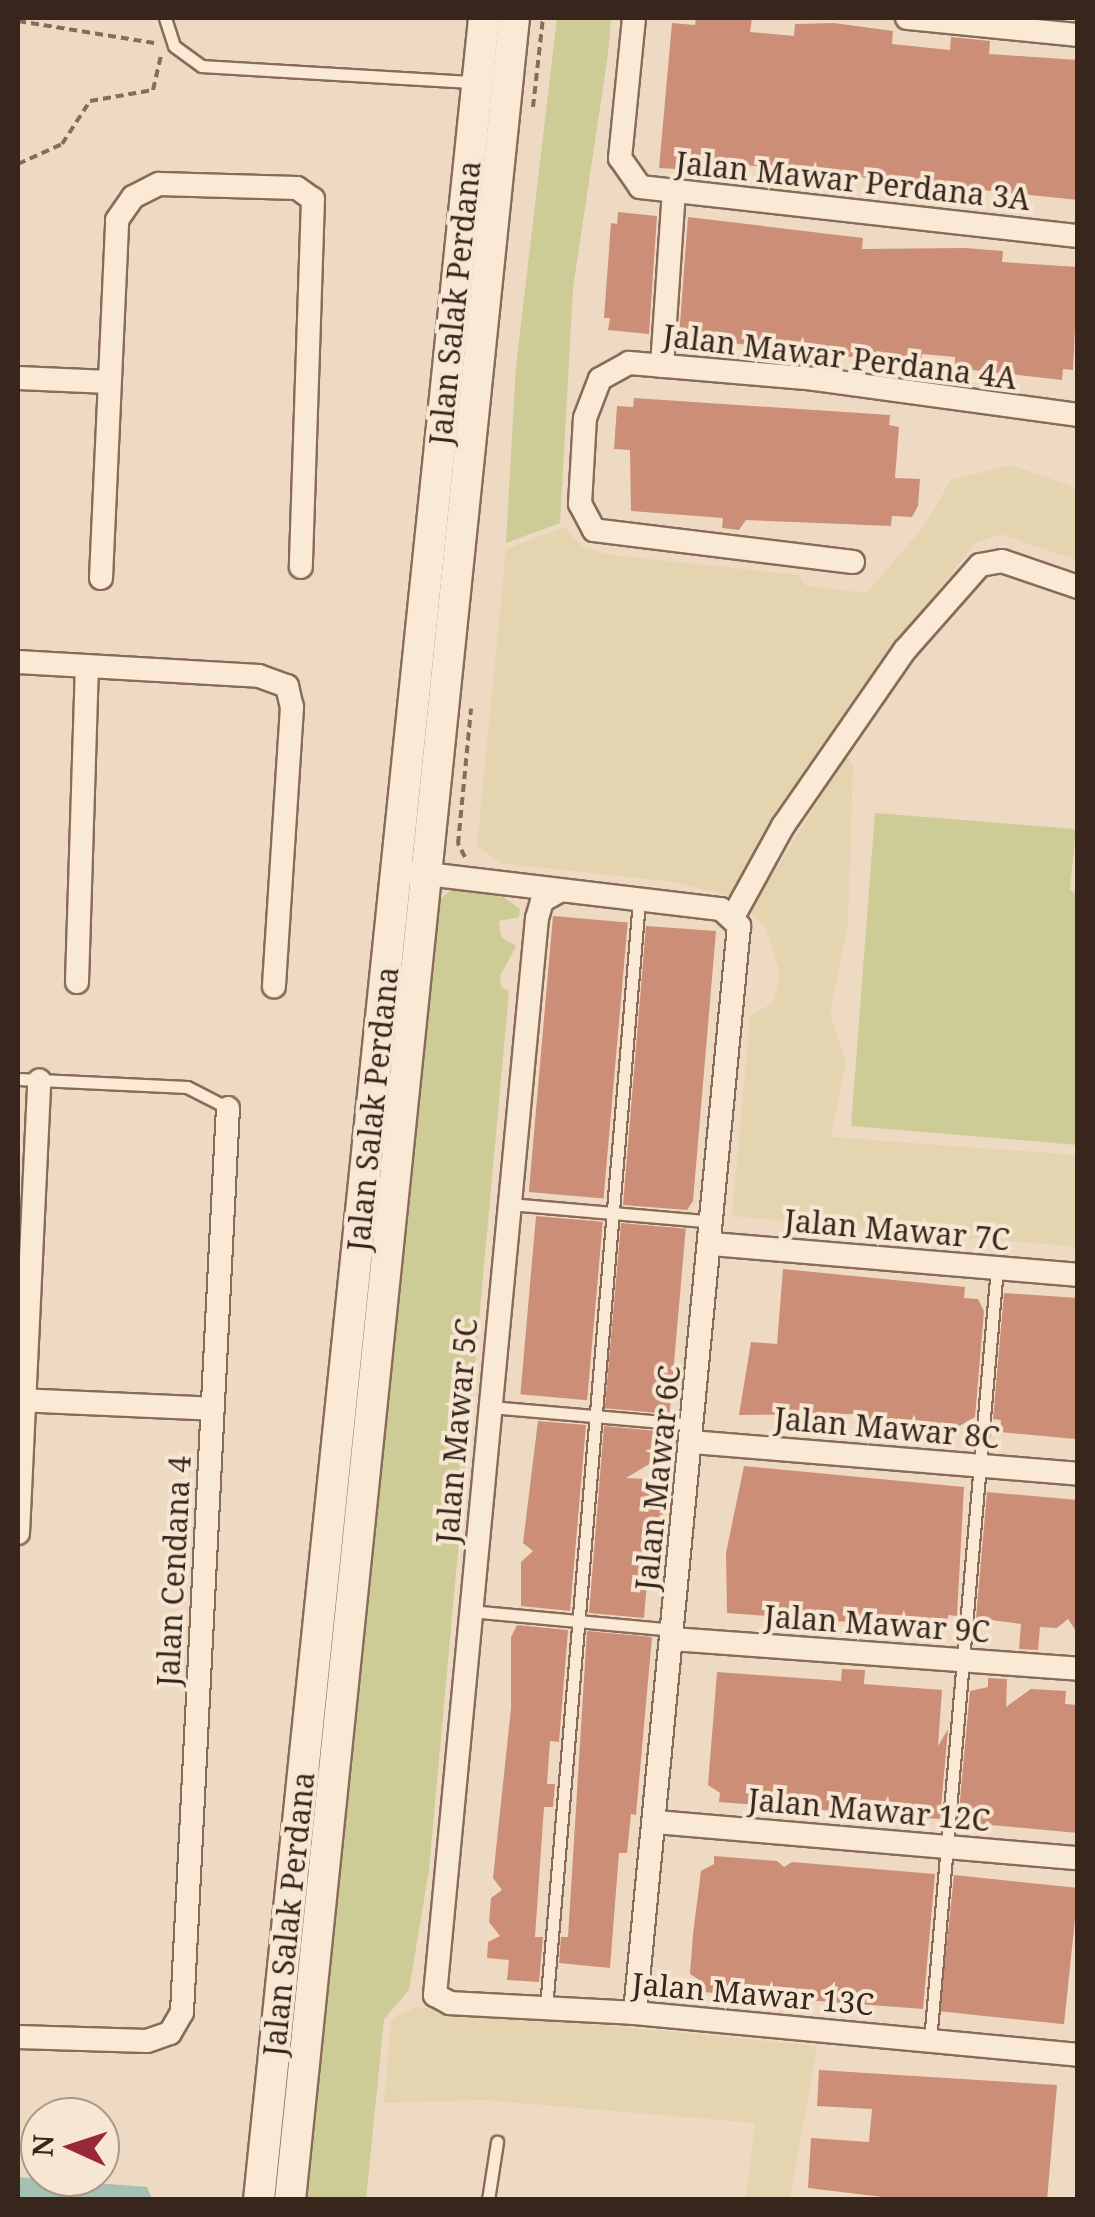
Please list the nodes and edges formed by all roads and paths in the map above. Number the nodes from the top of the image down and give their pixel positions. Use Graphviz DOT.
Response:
graph roads {
  1 [pos="164,18"];
  2 [pos="484,18"];
  3 [pos="514,18"];
  4 [pos="634,18"];
  5 [pos="907,18"];
  6 [pos="18,21"];
  7 [pos="1078,35"];
  8 [pos="478,82"];
  9 [pos="18,164"];
  10 [pos="674,191"];
  11 [pos="1078,236"];
  12 [pos="662,366"];
  13 [pos="18,378"];
  14 [pos="109,382"];
  15 [pos="1078,416"];
  16 [pos="853,562"];
  17 [pos="301,567"];
  18 [pos="101,578"];
  19 [pos="1078,586"];
  20 [pos="18,662"];
  21 [pos="87,666"];
  22 [pos="410,872"];
  23 [pos="558,892"];
  24 [pos="639,900"];
  25 [pos="734,915"];
  26 [pos="77,982"];
  27 [pos="274,986"];
  28 [pos="28,1080"];
  29 [pos="228,1108"];
  30 [pos="509,1204"];
  31 [pos="612,1213"];
  32 [pos="712,1233"];
  33 [pos="997,1268"];
  34 [pos="1078,1275"];
  35 [pos="21,1400"];
  36 [pos="490,1408"];
  37 [pos="212,1409"];
  38 [pos="595,1416"];
  39 [pos="693,1434"];
  40 [pos="980,1466"];
  41 [pos="1078,1474"];
  42 [pos="18,1533"];
  43 [pos="470,1612"];
  44 [pos="578,1621"];
  45 [pos="673,1634"];
  46 [pos="963,1660"];
  47 [pos="1078,1669"];
  48 [pos="654,1822"];
  49 [pos="947,1847"];
  50 [pos="1078,1858"];
  51 [pos="434,1984"];
  52 [pos="546,2008"];
  53 [pos="635,2013"];
  54 [pos="18,2037"];
  55 [pos="930,2041"];
  56 [pos="1078,2055"];
  57 [pos="496,2142"];
  58 [pos="258,2200"];
  59 [pos="290,2200"];
  60 [pos="488,2200"];
  1 -- 8 [label="lane"];
  2 -- 8 [label="street, Jalan Salak Perdana"];
  3 -- 22 [label="street, Jalan Salak Perdana"];
  4 -- 10 [label="street, Jalan Mawar Perdana 3A"];
  5 -- 7 [label="street"];
  6 -- 9 [label="path"];
  8 -- 22 [label="street, Jalan Salak Perdana"];
  10 -- 11 [label="street, Jalan Mawar Perdana 3A"];
  10 -- 12 [label="street"];
  12 -- 15 [label="street, Jalan Mawar Perdana 4A"];
  12 -- 16 [label="street, Jalan Mawar Perdana 4A"];
  13 -- 14 [label="street"];
  14 -- 17 [label="street"];
  14 -- 18 [label="street"];
  19 -- 25 [label="street"];
  20 -- 21 [label="street"];
  21 -- 26 [label="street"];
  21 -- 27 [label="street"];
  22 -- 23 [label="street"];
  22 -- 58 [label="street, Jalan Salak Perdana"];
  22 -- 59 [label="street, Jalan Salak Perdana"];
  23 -- 24 [label="street"];
  23 -- 30 [label="street, Jalan Mawar 5C"];
  24 -- 25 [label="street"];
  24 -- 31 [label="lane"];
  25 -- 32 [label="street, Jalan Mawar 6C"];
  28 -- 29 [label="lane"];
  28 -- 35 [label="street"];
  29 -- 37 [label="street, Jalan Cendana 4"];
  30 -- 31 [label="lane"];
  30 -- 36 [label="street, Jalan Mawar 5C"];
  31 -- 32 [label="lane"];
  31 -- 38 [label="lane"];
  32 -- 33 [label="street, Jalan Mawar 7C"];
  32 -- 39 [label="street, Jalan Mawar 6C"];
  33 -- 34 [label="street, Jalan Mawar 7C"];
  33 -- 40 [label="lane"];
  35 -- 37 [label="street"];
  35 -- 42 [label="street"];
  36 -- 38 [label="lane"];
  36 -- 43 [label="street, Jalan Mawar 5C"];
  37 -- 54 [label="street, Jalan Cendana 4"];
  38 -- 39 [label="lane"];
  38 -- 44 [label="lane"];
  39 -- 40 [label="street, Jalan Mawar 8C"];
  39 -- 45 [label="street, Jalan Mawar 6C"];
  40 -- 41 [label="street, Jalan Mawar 8C"];
  40 -- 46 [label="lane"];
  43 -- 44 [label="lane"];
  43 -- 51 [label="street, Jalan Mawar 5C"];
  44 -- 45 [label="lane"];
  44 -- 52 [label="lane"];
  45 -- 46 [label="street, Jalan Mawar 9C"];
  45 -- 48 [label="street, Jalan Mawar 6C"];
  46 -- 47 [label="street, Jalan Mawar 9C"];
  46 -- 49 [label="lane"];
  48 -- 49 [label="street, Jalan Mawar 12C"];
  48 -- 53 [label="street, Jalan Mawar 6C"];
  49 -- 50 [label="street, Jalan Mawar 12C"];
  49 -- 55 [label="lane"];
  51 -- 52 [label="street, Jalan Mawar 13C"];
  52 -- 53 [label="street, Jalan Mawar 13C"];
  53 -- 55 [label="street, Jalan Mawar 13C"];
  55 -- 56 [label="street, Jalan Mawar 13C"];
  57 -- 60 [label="lane"];
}
